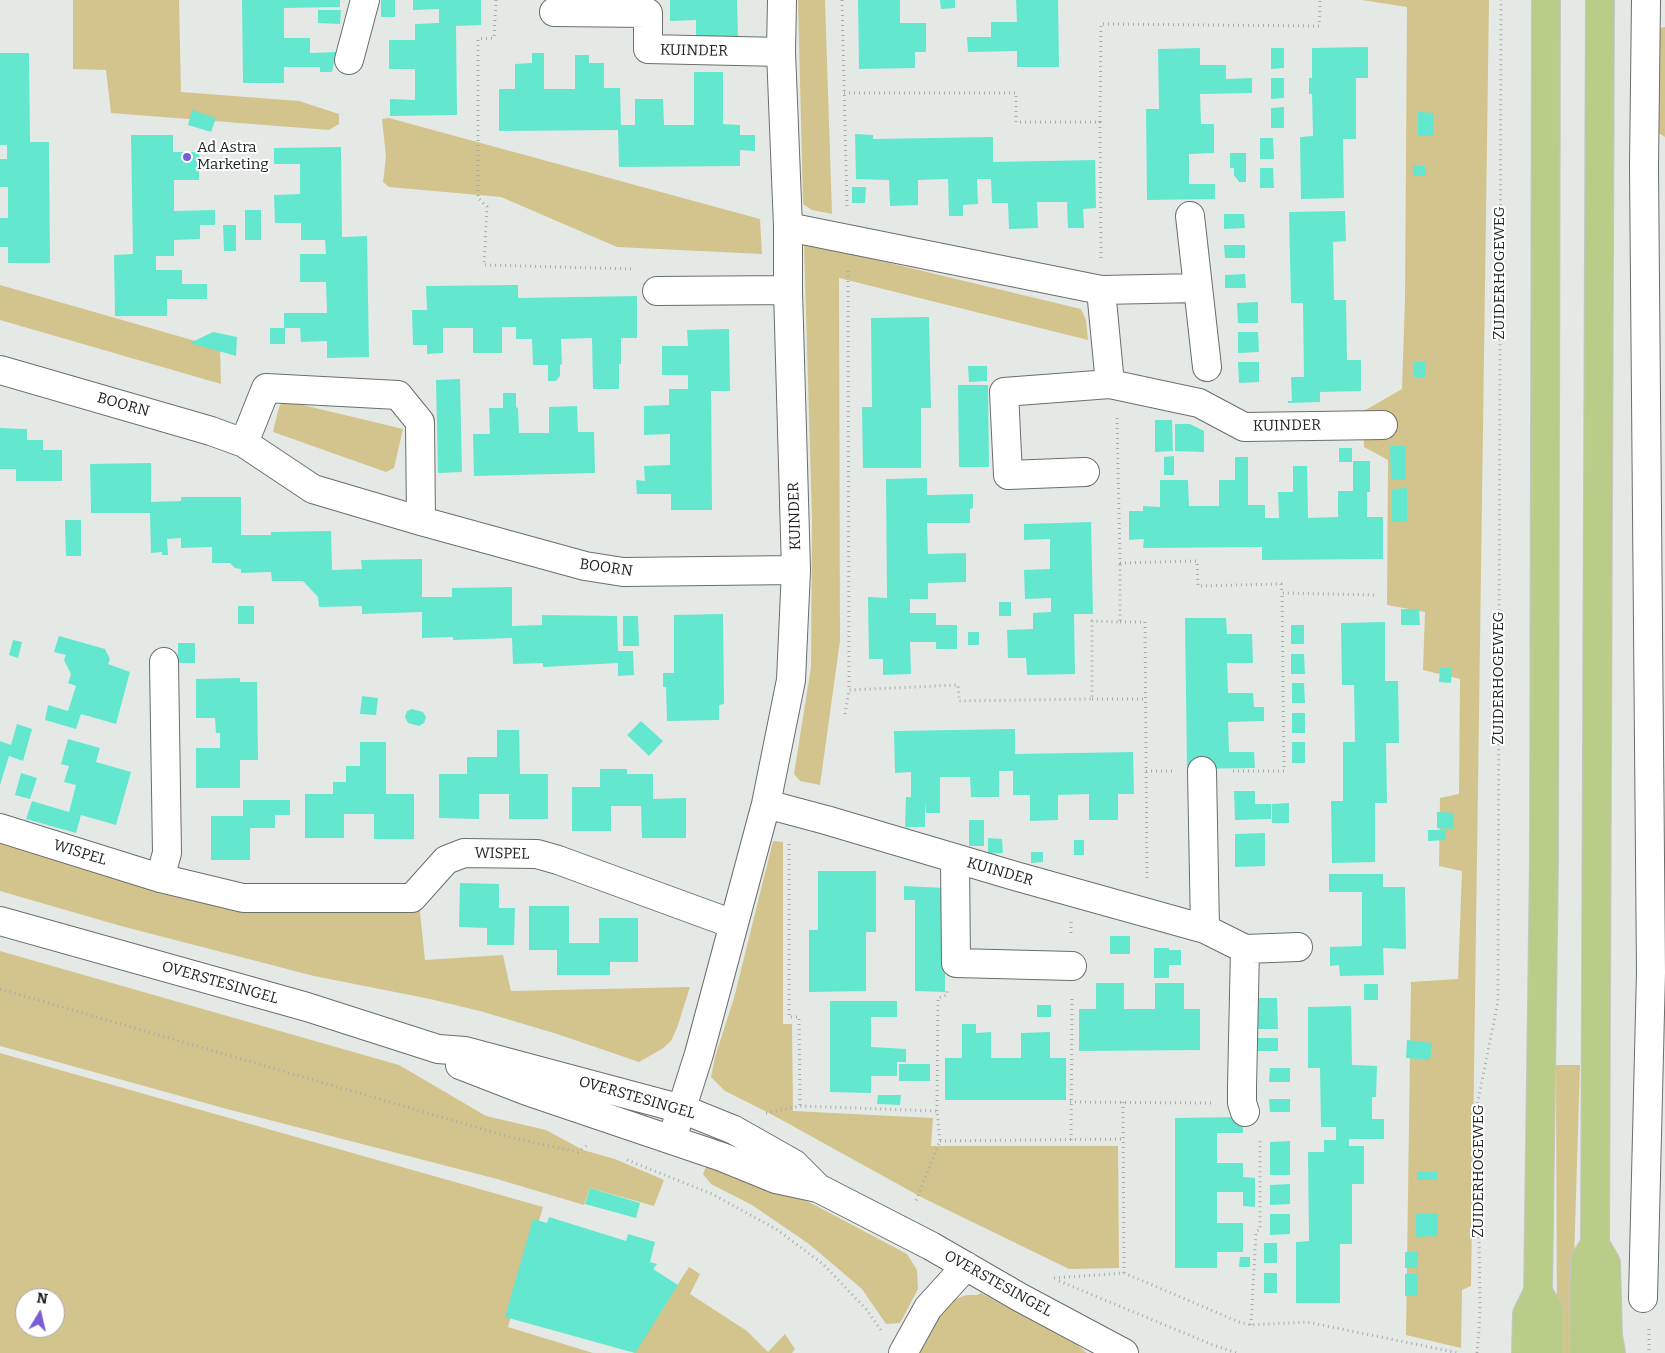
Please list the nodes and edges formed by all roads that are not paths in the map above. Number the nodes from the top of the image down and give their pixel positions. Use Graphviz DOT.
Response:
graph roads {
  1 [pos="365,0"];
  2 [pos="782,0"];
  3 [pos="1546,0"];
  4 [pos="1600,0"];
  5 [pos="554,12"];
  6 [pos="1652,14"];
  7 [pos="781,52"];
  8 [pos="349,60"];
  9 [pos="1655,167"];
  10 [pos="1190,216"];
  11 [pos="788,226"];
  12 [pos="1197,288"];
  13 [pos="788,290"];
  14 [pos="1101,290"];
  15 [pos="657,291"];
  16 [pos="1207,367"];
  17 [pos="0,370"];
  18 [pos="1113,385"];
  19 [pos="1383,425"];
  20 [pos="244,443"];
  21 [pos="1085,472"];
  22 [pos="421,521"];
  23 [pos="796,570"];
  24 [pos="164,662"];
  25 [pos="1202,771"];
  26 [pos="777,807"];
  27 [pos="0,828"];
  28 [pos="954,858"];
  29 [pos="160,878"];
  30 [pos="0,921"];
  31 [pos="733,924"];
  32 [pos="1205,929"];
  33 [pos="1298,947"];
  34 [pos="1245,950"];
  35 [pos="1072,966"];
  36 [pos="438,1050"];
  37 [pos="1244,1107"];
  38 [pos="682,1109"];
  39 [pos="672,1139"];
  40 [pos="818,1188"];
  41 [pos="1595,1244"];
  42 [pos="966,1266"];
  43 [pos="1538,1292"];
  44 [pos="1643,1298"];
  45 [pos="903,1353"];
  46 [pos="1124,1353"];
  47 [pos="1526,1353"];
  48 [pos="1549,1353"];
  49 [pos="1584,1353"];
  50 [pos="1611,1353"];
  1 -- 8 [label="street"];
  2 -- 7 [label="street, KUINDER"];
  3 -- 43 [label="main road"];
  4 -- 41 [label="main road"];
  5 -- 7 [label="street, KUINDER"];
  6 -- 9 [label="street"];
  7 -- 11 [label="street, KUINDER"];
  9 -- 44 [label="street"];
  10 -- 12 [label="street"];
  11 -- 13 [label="street, KUINDER"];
  11 -- 14 [label="street"];
  12 -- 14 [label="street"];
  12 -- 16 [label="street"];
  13 -- 15 [label="street"];
  13 -- 23 [label="street, KUINDER"];
  14 -- 18 [label="street"];
  17 -- 20 [label="street, BOORN"];
  18 -- 19 [label="street, KUINDER"];
  18 -- 21 [label="street, KUINDER"];
  20 -- 22 [label="street, BOORN"];
  20 -- 22 [label="street"];
  22 -- 23 [label="street, BOORN"];
  23 -- 26 [label="street, KUINDER"];
  24 -- 29 [label="street"];
  25 -- 32 [label="street"];
  26 -- 28 [label="street, KUINDER"];
  26 -- 31 [label="street, KUINDER"];
  27 -- 29 [label="street, WISPEL"];
  28 -- 32 [label="street, KUINDER"];
  28 -- 35 [label="street"];
  29 -- 31 [label="street, WISPEL"];
  30 -- 36 [label="street, OVERSTESINGEL"];
  31 -- 38 [label="street, KUINDER"];
  32 -- 34 [label="street, KUINDER"];
  33 -- 34 [label="street"];
  34 -- 37 [label="street"];
  36 -- 38 [label="street, OVERSTESINGEL"];
  36 -- 39 [label="street, OVERSTESINGEL"];
  38 -- 39 [label="street, KUINDER"];
  38 -- 40 [label="street, OVERSTESINGEL"];
  39 -- 40 [label="street, OVERSTESINGEL"];
  40 -- 42 [label="street, OVERSTESINGEL"];
  41 -- 49 [label="main road"];
  41 -- 50 [label="main road"];
  42 -- 45 [label="street"];
  42 -- 46 [label="street, OVERSTESINGEL"];
  43 -- 47 [label="main road"];
  43 -- 48 [label="main road"];
}
